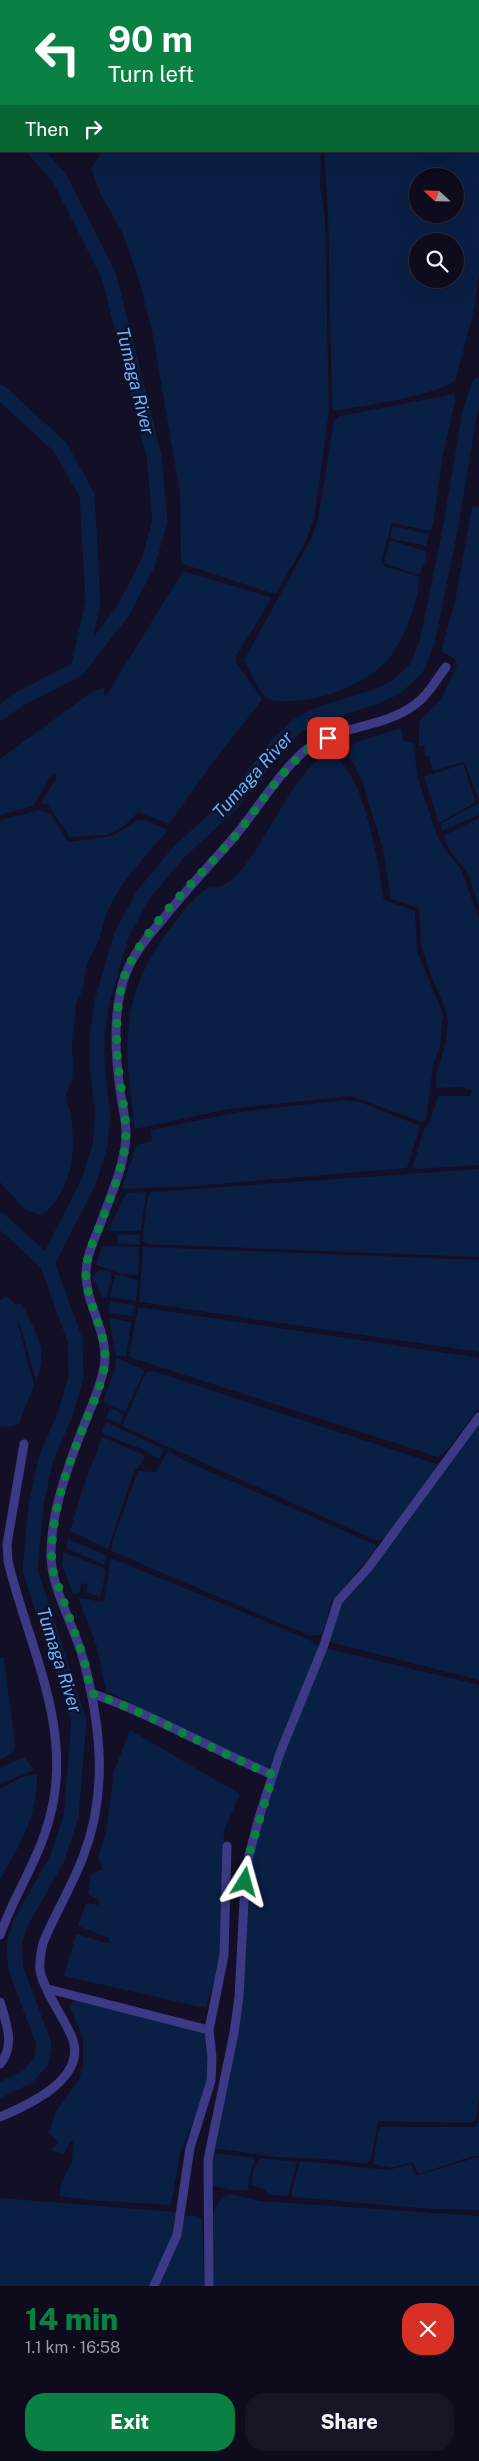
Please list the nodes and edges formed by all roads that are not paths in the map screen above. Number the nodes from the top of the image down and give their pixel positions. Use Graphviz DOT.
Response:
graph roads {
  1 [pos="446,667"];
  2 [pos="479,1417"];
  3 [pos="24,1444"];
  4 [pos="91,1693"];
  5 [pos="273,1775"];
  6 [pos="227,1846"];
  7 [pos="0,1935"];
  8 [pos="48,1989"];
  9 [pos="0,2002"];
  10 [pos="209,2030"];
  11 [pos="0,2064"];
  12 [pos="0,2117"];
  13 [pos="154,2286"];
  14 [pos="209,2286"];
  1 -- 4 [label="street"];
  2 -- 5 [label="street"];
  3 -- 7 [label="street"];
  4 -- 5 [label="street"];
  4 -- 8 [label="street"];
  5 -- 14 [label="street"];
  6 -- 10 [label="street"];
  8 -- 10 [label="street"];
  8 -- 12 [label="street"];
  9 -- 11 [label="street"];
  10 -- 13 [label="street"];
}
